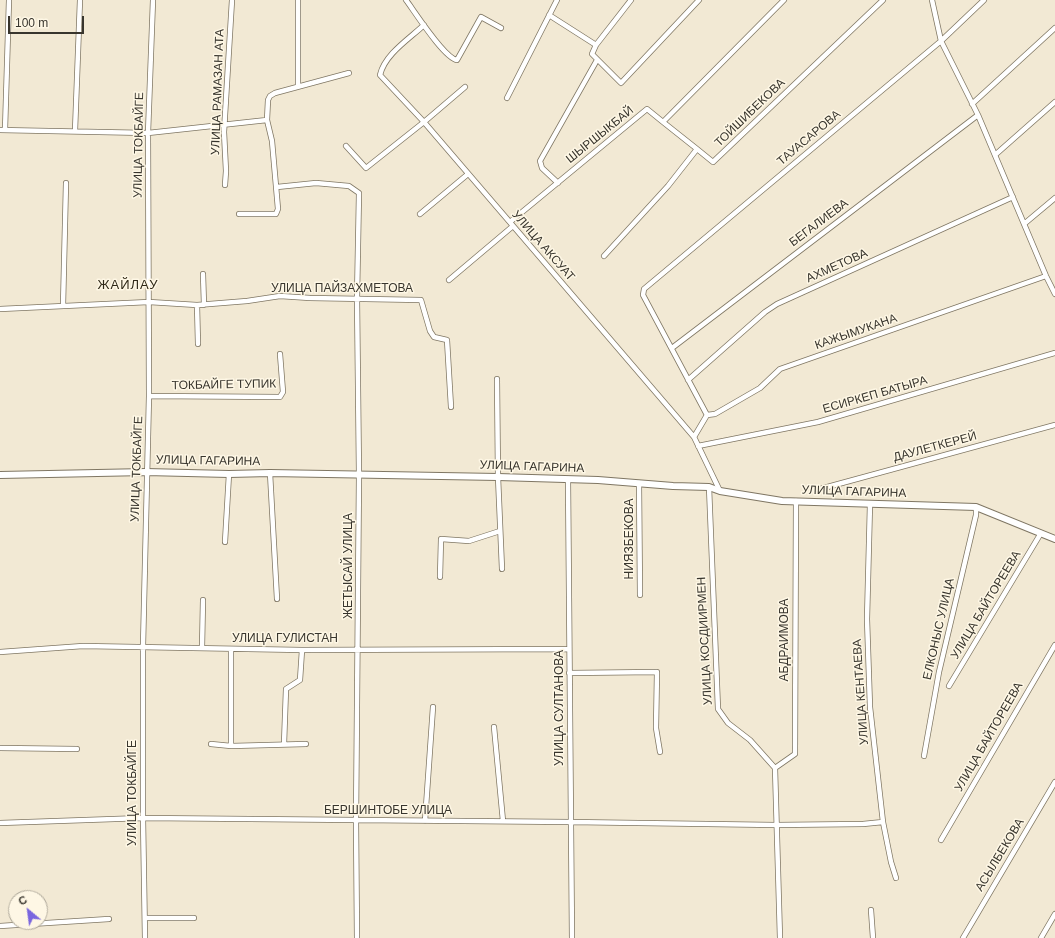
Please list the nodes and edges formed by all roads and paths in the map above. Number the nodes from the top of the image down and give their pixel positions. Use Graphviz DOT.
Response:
graph roads {
  1 [pos="9,0"];
  2 [pos="80,0"];
  3 [pos="153,0"];
  4 [pos="232,0"];
  5 [pos="298,0"];
  6 [pos="406,0"];
  7 [pos="557,0"];
  8 [pos="631,0"];
  9 [pos="699,0"];
  10 [pos="784,0"];
  11 [pos="883,0"];
  12 [pos="932,0"];
  13 [pos="984,0"];
  14 [pos="549,15"];
  15 [pos="424,25"];
  16 [pos="501,28"];
  17 [pos="1055,28"];
  18 [pos="942,41"];
  19 [pos="596,45"];
  20 [pos="597,60"];
  21 [pos="349,73"];
  22 [pos="298,87"];
  23 [pos="465,87"];
  24 [pos="507,98"];
  25 [pos="1055,102"];
  26 [pos="972,104"];
  27 [pos="978,115"];
  28 [pos="267,120"];
  29 [pos="424,122"];
  30 [pos="663,122"];
  31 [pos="225,124"];
  32 [pos="3,130"];
  33 [pos="75,131"];
  34 [pos="148,133"];
  35 [pos="346,146"];
  36 [pos="697,149"];
  37 [pos="995,154"];
  38 [pos="468,174"];
  39 [pos="66,183"];
  40 [pos="558,183"];
  41 [pos="225,185"];
  42 [pos="277,187"];
  43 [pos="1013,197"];
  44 [pos="1055,198"];
  45 [pos="239,214"];
  46 [pos="420,214"];
  47 [pos="511,224"];
  48 [pos="1024,224"];
  49 [pos="604,256"];
  50 [pos="203,274"];
  51 [pos="1046,276"];
  52 [pos="449,280"];
  53 [pos="1054,287"];
  54 [pos="1055,294"];
  55 [pos="357,298"];
  56 [pos="149,302"];
  57 [pos="197,305"];
  58 [pos="204,305"];
  59 [pos="64,306"];
  60 [pos="0,309"];
  61 [pos="198,344"];
  62 [pos="672,348"];
  63 [pos="1055,353"];
  64 [pos="280,354"];
  65 [pos="497,379"];
  66 [pos="688,380"];
  67 [pos="149,396"];
  68 [pos="451,407"];
  69 [pos="707,416"];
  70 [pos="1055,425"];
  71 [pos="694,437"];
  72 [pos="698,446"];
  73 [pos="146,472"];
  74 [pos="270,473"];
  75 [pos="229,474"];
  76 [pos="0,475"];
  77 [pos="359,475"];
  78 [pos="498,477"];
  79 [pos="568,479"];
  80 [pos="639,483"];
  81 [pos="709,487"];
  82 [pos="820,489"];
  83 [pos="720,491"];
  84 [pos="796,501"];
  85 [pos="870,504"];
  86 [pos="976,507"];
  87 [pos="500,531"];
  88 [pos="1041,533"];
  89 [pos="1055,539"];
  90 [pos="226,542"];
  91 [pos="502,569"];
  92 [pos="440,577"];
  93 [pos="640,595"];
  94 [pos="277,599"];
  95 [pos="203,600"];
  96 [pos="1055,644"];
  97 [pos="143,646"];
  98 [pos="202,648"];
  99 [pos="230,649"];
  100 [pos="358,649"];
  101 [pos="569,649"];
  102 [pos="302,650"];
  103 [pos="0,652"];
  104 [pos="569,673"];
  105 [pos="949,686"];
  106 [pos="433,707"];
  107 [pos="494,727"];
  108 [pos="211,744"];
  109 [pos="284,744"];
  110 [pos="306,744"];
  111 [pos="231,746"];
  112 [pos="0,748"];
  113 [pos="77,749"];
  114 [pos="660,752"];
  115 [pos="924,756"];
  116 [pos="775,768"];
  117 [pos="1055,782"];
  118 [pos="143,818"];
  119 [pos="356,821"];
  120 [pos="425,821"];
  121 [pos="503,821"];
  122 [pos="570,822"];
  123 [pos="883,822"];
  124 [pos="0,823"];
  125 [pos="776,825"];
  126 [pos="941,840"];
  127 [pos="896,878"];
  128 [pos="871,910"];
  129 [pos="1055,914"];
  130 [pos="144,918"];
  131 [pos="194,918"];
  132 [pos="109,919"];
  133 [pos="0,926"];
  134 [pos="145,938"];
  135 [pos="357,938"];
  136 [pos="572,938"];
  137 [pos="780,938"];
  138 [pos="873,938"];
  139 [pos="963,938"];
  140 [pos="1041,938"];
  1 -- 32 [label="street"];
  2 -- 33 [label="street"];
  3 -- 34 [label="street, УЛИЦА ТОКБАЙГЕ"];
  4 -- 31 [label="street, УЛИЦА РАМАЗАН АТА"];
  5 -- 22 [label="street"];
  6 -- 15 [label="street"];
  7 -- 14 [label="street"];
  8 -- 19 [label="street"];
  9 -- 20 [label="street"];
  10 -- 30 [label="street"];
  11 -- 36 [label="street, ТОЙШИБЕКОВА"];
  12 -- 18 [label="street"];
  13 -- 18 [label="street, ТАУАСАРОВА"];
  14 -- 19 [label="street"];
  14 -- 24 [label="street"];
  15 -- 16 [label="street"];
  15 -- 29 [label="street, УЛИЦА АКСУАТ"];
  17 -- 26 [label="street"];
  18 -- 26 [label="street"];
  18 -- 62 [label="street, ТАУАСАРОВА"];
  19 -- 20 [label="street"];
  20 -- 40 [label="street"];
  21 -- 22 [label="street"];
  22 -- 28 [label="street"];
  23 -- 29 [label="street"];
  25 -- 37 [label="street"];
  26 -- 27 [label="street"];
  27 -- 37 [label="street"];
  27 -- 62 [label="street, БЕГАЛИЕВА"];
  28 -- 31 [label="street"];
  28 -- 42 [label="street"];
  29 -- 35 [label="street"];
  29 -- 38 [label="street, УЛИЦА АКСУАТ"];
  30 -- 36 [label="street"];
  30 -- 40 [label="street, ШЫРШЫКБАЙ"];
  31 -- 34 [label="street"];
  31 -- 41 [label="street, УЛИЦА РАМАЗАН АТА"];
  32 -- 33 [label="street"];
  33 -- 34 [label="street"];
  34 -- 56 [label="street, УЛИЦА ТОКБАЙГЕ"];
  36 -- 49 [label="street, ТОЙШИБЕКОВА"];
  37 -- 43 [label="street"];
  38 -- 46 [label="street"];
  38 -- 47 [label="street, УЛИЦА АКСУАТ"];
  39 -- 59 [label="street"];
  40 -- 47 [label="street, ШЫРШЫКБАЙ"];
  42 -- 45 [label="street"];
  42 -- 55 [label="street, ЖЕТЫСАЙ УЛИЦА"];
  43 -- 48 [label="street"];
  43 -- 66 [label="street, АХМЕТОВА"];
  44 -- 48 [label="street"];
  47 -- 52 [label="street, ШЫРШЫКБАЙ"];
  47 -- 71 [label="street, УЛИЦА АКСУАТ"];
  48 -- 51 [label="street"];
  50 -- 58 [label="street"];
  51 -- 53 [label="street"];
  51 -- 69 [label="street, КАЖЫМУКАНА"];
  53 -- 54 [label="street"];
  55 -- 58 [label="street, УЛИЦА ПАЙЗАХМЕТОВА"];
  55 -- 68 [label="street, УЛИЦА ПАЙЗАХМЕТОВА"];
  55 -- 77 [label="street, ЖЕТЫСАЙ УЛИЦА"];
  56 -- 57 [label="street, УЛИЦА ПАЙЗАХМЕТОВА"];
  56 -- 59 [label="street, УЛИЦА ПАЙЗАХМЕТОВА"];
  56 -- 67 [label="street, УЛИЦА ТОКБАЙГЕ"];
  57 -- 58 [label="street, УЛИЦА ПАЙЗАХМЕТОВА"];
  57 -- 61 [label="street"];
  59 -- 60 [label="street, УЛИЦА ПАЙЗАХМЕТОВА"];
  62 -- 66 [label="street"];
  63 -- 72 [label="street, ЕСИРКЕП БАТЫРА"];
  64 -- 67 [label="street, ТОКБАЙГЕ ТУПИК"];
  65 -- 78 [label="street"];
  66 -- 69 [label="street"];
  67 -- 73 [label="street, УЛИЦА ТОКБАЙГЕ"];
  69 -- 71 [label="street"];
  70 -- 82 [label="street, ДАУЛЕТКЕРЕЙ"];
  71 -- 72 [label="street, УЛИЦА АКСУАТ"];
  72 -- 83 [label="street, УЛИЦА АКСУАТ"];
  73 -- 75 [label="main road, УЛИЦА ГАГАРИНА"];
  73 -- 76 [label="main road, УЛИЦА ГАГАРИНА"];
  73 -- 97 [label="street, УЛИЦА ТОКБАЙГЕ"];
  74 -- 75 [label="main road, УЛИЦА ГАГАРИНА"];
  74 -- 77 [label="main road, УЛИЦА ГАГАРИНА"];
  74 -- 94 [label="street"];
  75 -- 90 [label="street"];
  77 -- 78 [label="main road, УЛИЦА ГАГАРИНА"];
  77 -- 100 [label="street, ЖЕТЫСАЙ УЛИЦА"];
  78 -- 79 [label="main road, УЛИЦА ГАГАРИНА"];
  78 -- 87 [label="street"];
  79 -- 80 [label="main road, УЛИЦА ГАГАРИНА"];
  79 -- 101 [label="street, УЛИЦА СУЛТАНОВА"];
  80 -- 81 [label="main road, УЛИЦА ГАГАРИНА"];
  80 -- 93 [label="street, НИЯЗБЕКОВА"];
  81 -- 83 [label="main road, УЛИЦА ГАГАРИНА"];
  81 -- 116 [label="street, УЛИЦА КОСДИИРМЕН"];
  83 -- 84 [label="main road, УЛИЦА ГАГАРИНА"];
  84 -- 85 [label="main road, УЛИЦА ГАГАРИНА"];
  84 -- 116 [label="street, АБДРАИМОВА"];
  85 -- 86 [label="main road, УЛИЦА ГАГАРИНА"];
  85 -- 123 [label="street, УЛИЦА КЕНТАЕВА"];
  86 -- 88 [label="main road, УЛИЦА ГАГАРИНА"];
  86 -- 115 [label="street, ЕЛКОНЫС УЛИЦА"];
  87 -- 91 [label="street"];
  87 -- 92 [label="street"];
  88 -- 89 [label="main road, УЛИЦА ГАГАРИНА"];
  88 -- 105 [label="street, УЛИЦА БАЙТОРЕЕВА"];
  95 -- 98 [label="street"];
  96 -- 126 [label="street, УЛИЦА БАЙТОРЕЕВА"];
  97 -- 98 [label="street, УЛИЦА ГУЛИСТАН"];
  97 -- 103 [label="street, УЛИЦА ГУЛИСТАН"];
  97 -- 118 [label="street, УЛИЦА ТОКБАЙГЕ"];
  98 -- 99 [label="street, УЛИЦА ГУЛИСТАН"];
  99 -- 102 [label="street, УЛИЦА ГУЛИСТАН"];
  99 -- 111 [label="street"];
  100 -- 101 [label="street, УЛИЦА ГУЛИСТАН"];
  100 -- 102 [label="street, УЛИЦА ГУЛИСТАН"];
  100 -- 119 [label="street, ЖЕТЫСАЙ УЛИЦА"];
  101 -- 104 [label="street, УЛИЦА СУЛТАНОВА"];
  102 -- 109 [label="street"];
  104 -- 114 [label="street"];
  104 -- 122 [label="street, УЛИЦА СУЛТАНОВА"];
  106 -- 120 [label="street"];
  107 -- 121 [label="street"];
  108 -- 111 [label="street"];
  109 -- 110 [label="street"];
  109 -- 111 [label="street"];
  112 -- 113 [label="street"];
  116 -- 125 [label="street"];
  117 -- 139 [label="street, АСЫЛБЕКОВА"];
  118 -- 119 [label="street, БЕРШИНТОБЕ УЛИЦА"];
  118 -- 124 [label="street, БЕРШИНТОБЕ УЛИЦА"];
  118 -- 130 [label="street, УЛИЦА ТОКБАЙГЕ"];
  119 -- 120 [label="street, БЕРШИНТОБЕ УЛИЦА"];
  119 -- 135 [label="street, ЖЕТЫСАЙ УЛИЦА"];
  120 -- 121 [label="street, БЕРШИНТОБЕ УЛИЦА"];
  121 -- 122 [label="street, БЕРШИНТОБЕ УЛИЦА"];
  122 -- 125 [label="street, БЕРШИНТОБЕ УЛИЦА"];
  122 -- 136 [label="street, УЛИЦА СУЛТАНОВА"];
  123 -- 125 [label="street, БЕРШИНТОБЕ УЛИЦА"];
  123 -- 127 [label="street, УЛИЦА КЕНТАЕВА"];
  125 -- 137 [label="street"];
  128 -- 138 [label="street"];
  129 -- 140 [label="street"];
  130 -- 131 [label="street"];
  130 -- 134 [label="street, УЛИЦА ТОКБАЙГЕ"];
  132 -- 133 [label="street"];
}
